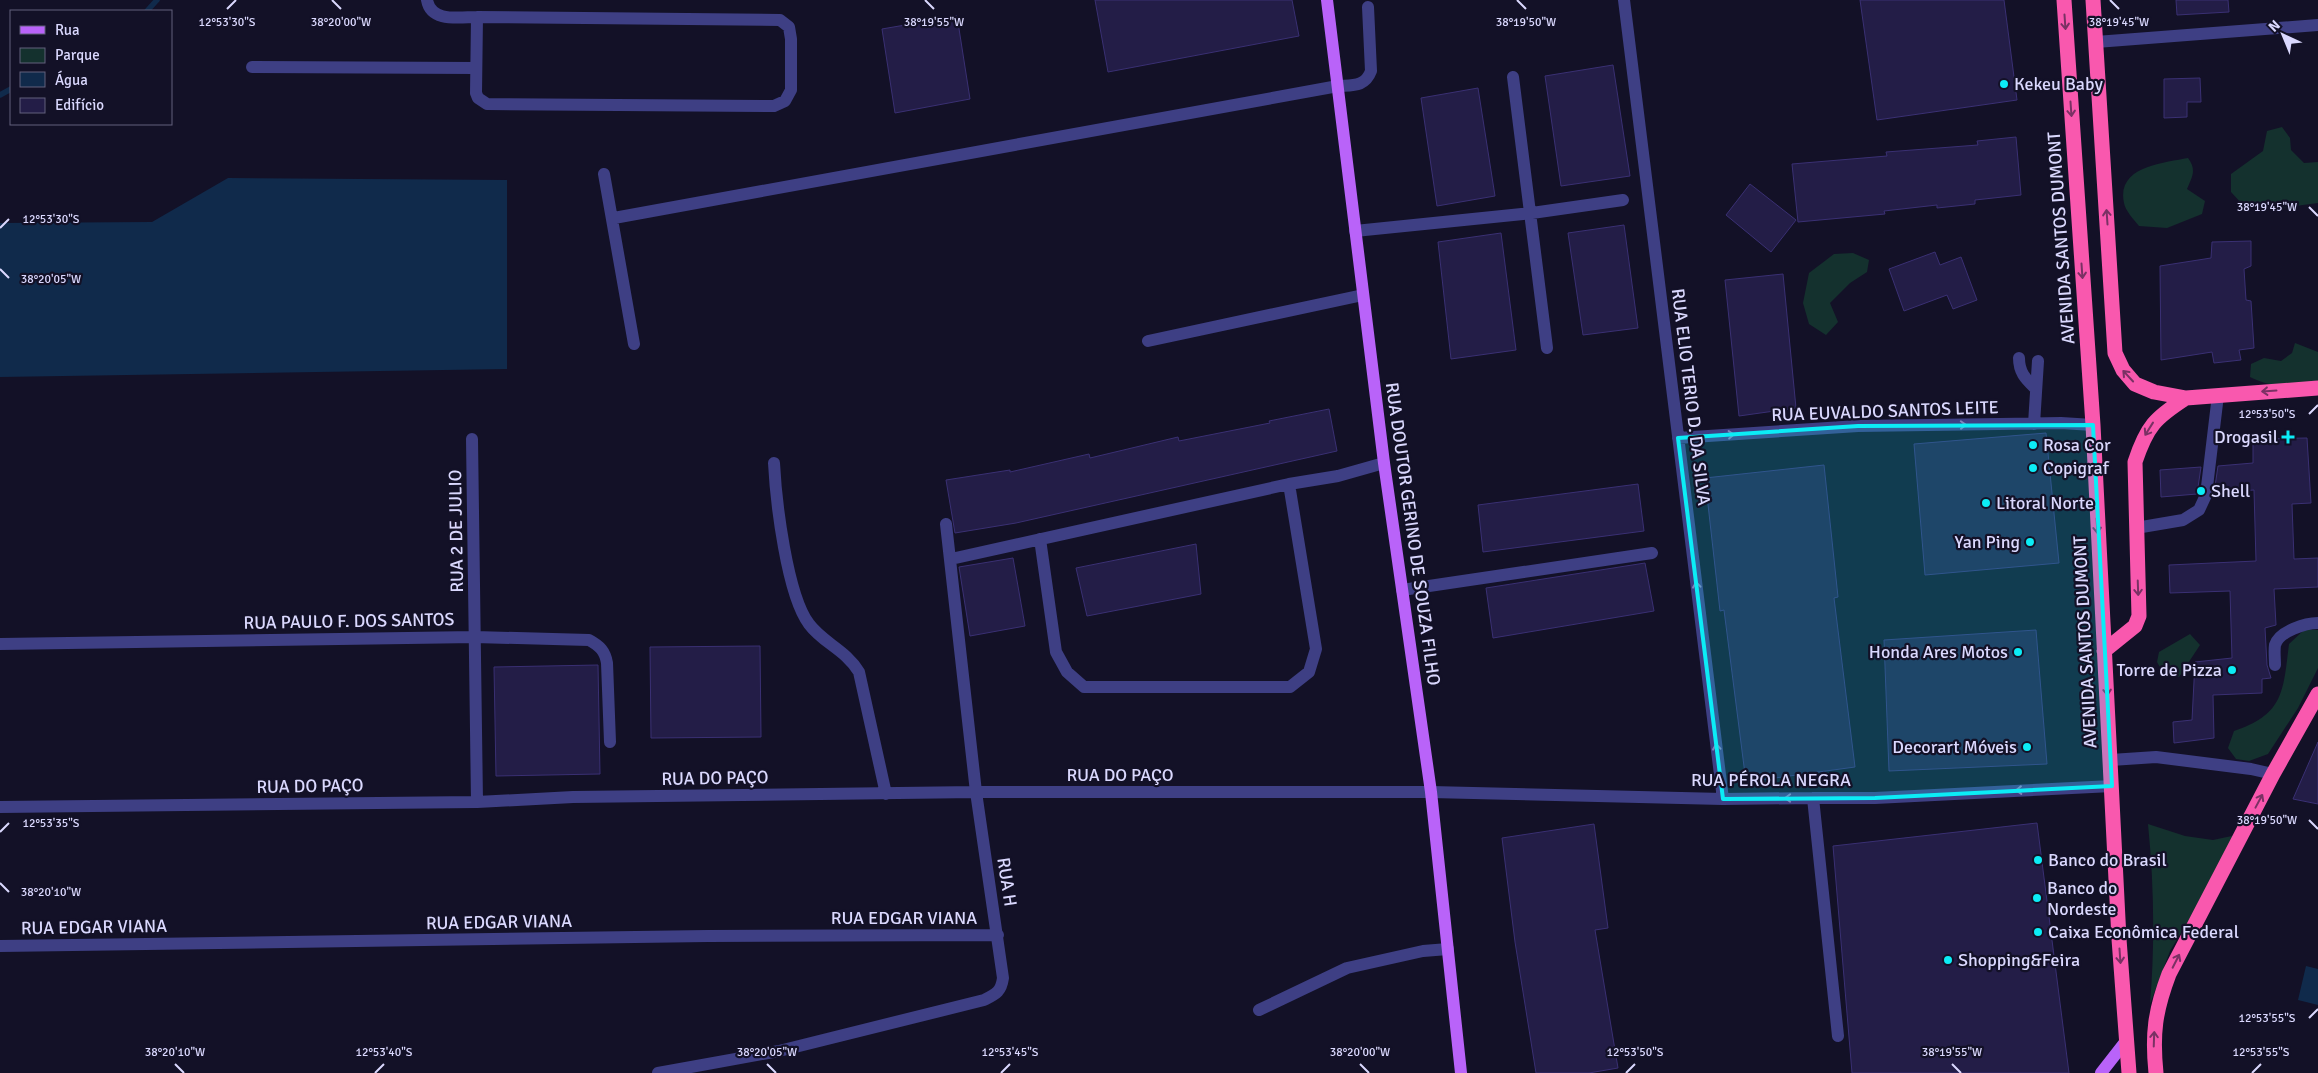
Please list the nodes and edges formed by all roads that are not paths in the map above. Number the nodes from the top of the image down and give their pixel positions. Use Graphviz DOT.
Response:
graph roads {
  1 [pos="427,0"];
  2 [pos="1327,0"];
  3 [pos="1624,0"];
  4 [pos="2064,0"];
  5 [pos="2093,0"];
  6 [pos="1368,7"];
  7 [pos="477,17"];
  8 [pos="2318,25"];
  9 [pos="2096,42"];
  10 [pos="252,67"];
  11 [pos="476,68"];
  12 [pos="1513,77"];
  13 [pos="1338,86"];
  14 [pos="604,174"];
  15 [pos="1623,200"];
  16 [pos="1532,213"];
  17 [pos="614,218"];
  18 [pos="1355,231"];
  19 [pos="1363,295"];
  20 [pos="1148,340"];
  21 [pos="634,344"];
  22 [pos="1546,348"];
  23 [pos="2019,358"];
  24 [pos="2038,361"];
  25 [pos="2318,388"];
  26 [pos="2036,389"];
  27 [pos="2218,395"];
  28 [pos="2186,398"];
  29 [pos="2034,424"];
  30 [pos="2093,425"];
  31 [pos="1678,438"];
  32 [pos="472,439"];
  33 [pos="774,463"];
  34 [pos="1384,463"];
  35 [pos="1289,484"];
  36 [pos="946,524"];
  37 [pos="2136,528"];
  38 [pos="1040,539"];
  39 [pos="1652,553"];
  40 [pos="951,559"];
  41 [pos="1402,590"];
  42 [pos="2318,623"];
  43 [pos="475,636"];
  44 [pos="0,644"];
  45 [pos="2104,652"];
  46 [pos="2275,666"];
  47 [pos="2318,694"];
  48 [pos="610,742"];
  49 [pos="2111,760"];
  50 [pos="2273,774"];
  51 [pos="2112,786"];
  52 [pos="976,792"];
  53 [pos="1431,792"];
  54 [pos="886,794"];
  55 [pos="1813,798"];
  56 [pos="1723,799"];
  57 [pos="477,802"];
  58 [pos="0,807"];
  59 [pos="998,935"];
  60 [pos="0,946"];
  61 [pos="1448,949"];
  62 [pos="1259,1010"];
  63 [pos="1838,1036"];
  64 [pos="2126,1040"];
  65 [pos="658,1073"];
  66 [pos="1461,1073"];
  67 [pos="2101,1073"];
  68 [pos="2129,1073"];
  69 [pos="2156,1073"];
  1 -- 7 [label="street"];
  2 -- 13 [label="main road, RUA DOUTOR GERINO DE SOUZA FILHO"];
  3 -- 31 [label="street, RUA ELIO TERIO D. DA SILVA"];
  4 -- 30 [label="highway, AVENIDA SANTOS DUMONT, one-way"];
  5 -- 9 [label="highway"];
  6 -- 13 [label="street"];
  7 -- 11 [label="street"];
  7 -- 11 [label="street"];
  8 -- 9 [label="street"];
  28 -- 9 [label="highway, one-way"];
  10 -- 11 [label="street"];
  12 -- 16 [label="street"];
  13 -- 17 [label="street"];
  13 -- 18 [label="main road, RUA DOUTOR GERINO DE SOUZA FILHO"];
  14 -- 17 [label="street"];
  15 -- 16 [label="street"];
  16 -- 18 [label="street"];
  16 -- 22 [label="street"];
  17 -- 21 [label="street"];
  18 -- 19 [label="main road, RUA DOUTOR GERINO DE SOUZA FILHO"];
  19 -- 20 [label="street"];
  19 -- 34 [label="main road, RUA DOUTOR GERINO DE SOUZA FILHO"];
  23 -- 26 [label="street"];
  24 -- 26 [label="street"];
  25 -- 27 [label="highway, one-way"];
  26 -- 29 [label="street"];
  27 -- 28 [label="highway"];
  27 -- 37 [label="street"];
  28 -- 37 [label="highway, one-way"];
  29 -- 30 [label="street, RUA EUVALDO SANTOS LEITE"];
  31 -- 29 [label="street, RUA EUVALDO SANTOS LEITE, one-way"];
  30 -- 45 [label="highway, AVENIDA SANTOS DUMONT, one-way"];
  56 -- 31 [label="street, RUA ELIO TERIO D. DA SILVA, one-way"];
  32 -- 43 [label="street, RUA 2 DE JULIO"];
  33 -- 54 [label="street"];
  34 -- 35 [label="street"];
  34 -- 41 [label="main road, RUA DOUTOR GERINO DE SOUZA FILHO"];
  35 -- 38 [label="street"];
  35 -- 38 [label="street"];
  36 -- 40 [label="street, RUA H"];
  37 -- 45 [label="highway, one-way"];
  38 -- 40 [label="street"];
  39 -- 41 [label="street"];
  40 -- 52 [label="street, RUA H"];
  41 -- 53 [label="main road, RUA DOUTOR GERINO DE SOUZA FILHO"];
  42 -- 46 [label="street"];
  43 -- 44 [label="street, RUA PAULO F. DOS SANTOS"];
  43 -- 48 [label="street, RUA PAULO F. DOS SANTOS"];
  43 -- 57 [label="street, RUA 2 DE JULIO"];
  45 -- 49 [label="highway, AVENIDA SANTOS DUMONT, one-way"];
  47 -- 50 [label="highway"];
  49 -- 50 [label="street"];
  49 -- 51 [label="highway, AVENIDA SANTOS DUMONT"];
  69 -- 50 [label="highway, one-way"];
  51 -- 55 [label="street, RUA PÉROLA NEGRA, one-way"];
  51 -- 64 [label="highway, AVENIDA SANTOS DUMONT, one-way"];
  52 -- 53 [label="street, RUA DO PAÇO"];
  52 -- 54 [label="street, RUA DO PAÇO"];
  52 -- 59 [label="street, RUA H"];
  53 -- 56 [label="street, RUA PÉROLA NEGRA"];
  53 -- 61 [label="main road, RUA DOUTOR GERINO DE SOUZA FILHO"];
  54 -- 57 [label="street, RUA DO PAÇO"];
  55 -- 56 [label="street, RUA PÉROLA NEGRA, one-way"];
  55 -- 63 [label="street"];
  57 -- 58 [label="street, RUA DO PAÇO"];
  59 -- 60 [label="street, RUA EDGAR VIANA"];
  59 -- 65 [label="street, RUA H"];
  61 -- 62 [label="street"];
  61 -- 66 [label="main road, RUA DOUTOR GERINO DE SOUZA FILHO"];
  64 -- 67 [label="main road"];
  64 -- 68 [label="highway, AVENIDA SANTOS DUMONT"];
}
